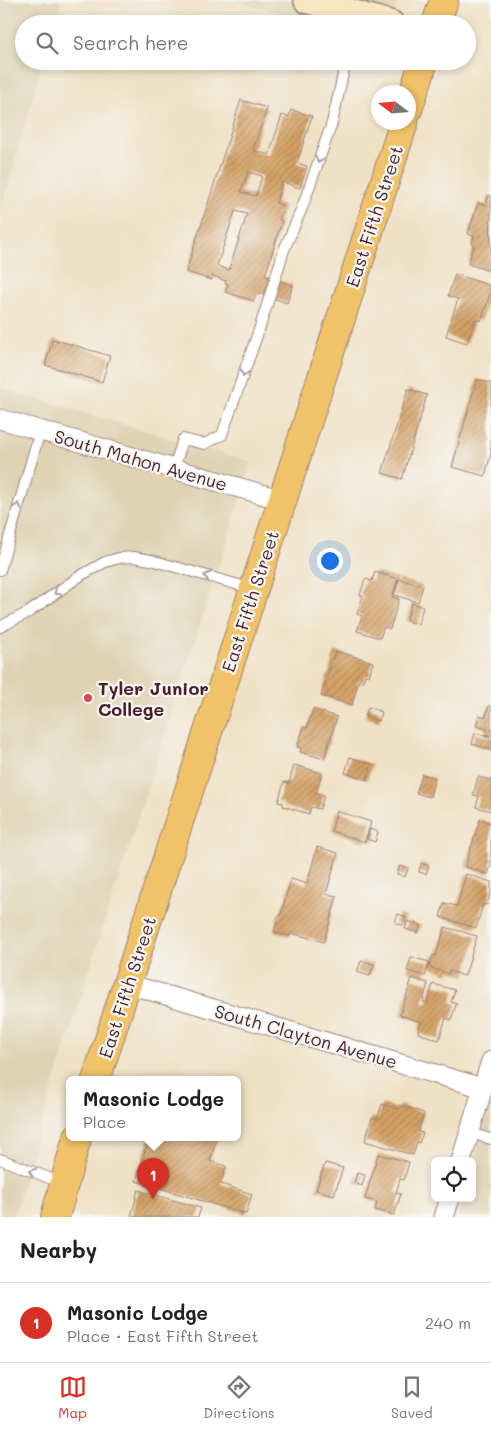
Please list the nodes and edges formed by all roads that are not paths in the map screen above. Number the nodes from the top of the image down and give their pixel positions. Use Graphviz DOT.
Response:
graph roads {
  1 [pos="307,0"];
  2 [pos="444,0"];
  3 [pos="346,15"];
  4 [pos="439,15"];
  5 [pos="344,70"];
  6 [pos="421,70"];
  7 [pos="416,85"];
  8 [pos="401,130"];
  9 [pos="0,419"];
  10 [pos="40,431"];
  11 [pos="174,469"];
  12 [pos="282,500"];
  13 [pos="0,570"];
  14 [pos="254,590"];
  15 [pos="0,627"];
  16 [pos="128,984"];
  17 [pos="491,1061"];
  18 [pos="97,1076"];
  19 [pos="483,1088"];
  20 [pos="470,1133"];
  21 [pos="491,1139"];
  22 [pos="77,1141"];
  23 [pos="462,1157"];
  24 [pos="0,1159"];
  25 [pos="63,1184"];
  26 [pos="449,1202"];
  27 [pos="54,1217"];
  28 [pos="444,1217"];
  1 -- 3 [label="street"];
  2 -- 4 [label="main road"];
  5 -- 11 [label="lane, one-way"];
  6 -- 7 [label="main road"];
  8 -- 12 [label="main road, East Fifth Street"];
  9 -- 10 [label="street, South Mahon Avenue"];
  10 -- 11 [label="street, South Mahon Avenue"];
  13 -- 10 [label="lane, one-way"];
  11 -- 12 [label="street, South Mahon Avenue"];
  12 -- 14 [label="main road, East Fifth Street"];
  14 -- 15 [label="lane, one-way"];
  14 -- 16 [label="main road, East Fifth Street"];
  16 -- 18 [label="main road, East Fifth Street"];
  16 -- 19 [label="street, South Clayton Avenue"];
  17 -- 19 [label="street"];
  19 -- 20 [label="street"];
  20 -- 21 [label="lane"];
  20 -- 23 [label="street"];
  22 -- 25 [label="main road"];
  25 -- 24 [label="lane, one-way"];
  25 -- 27 [label="main road"];
  26 -- 28 [label="street"];
}
